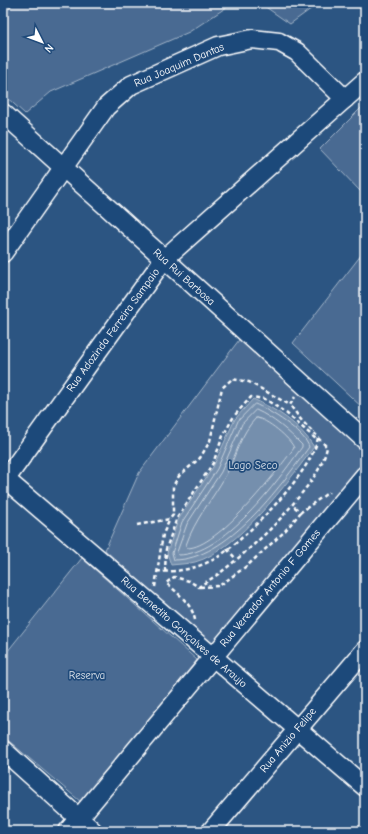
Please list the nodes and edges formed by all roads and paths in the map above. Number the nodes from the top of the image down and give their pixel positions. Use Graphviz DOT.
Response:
graph roads {
  1 [pos="365,81"];
  2 [pos="345,99"];
  3 [pos="3,113"];
  4 [pos="64,168"];
  5 [pos="3,253"];
  6 [pos="164,258"];
  7 [pos="304,385"];
  8 [pos="290,405"];
  9 [pos="318,439"];
  10 [pos="365,440"];
  11 [pos="365,475"];
  12 [pos="4,480"];
  13 [pos="335,487"];
  14 [pos="292,505"];
  15 [pos="301,512"];
  16 [pos="170,519"];
  17 [pos="137,525"];
  18 [pos="161,547"];
  19 [pos="166,549"];
  20 [pos="227,549"];
  21 [pos="236,559"];
  22 [pos="157,571"];
  23 [pos="165,572"];
  24 [pos="199,587"];
  25 [pos="154,607"];
  26 [pos="195,621"];
  27 [pos="365,650"];
  28 [pos="213,657"];
  29 [pos="297,730"];
  30 [pos="3,750"];
  31 [pos="365,787"];
  32 [pos="73,825"];
  33 [pos="93,831"];
  34 [pos="211,831"];
  1 -- 2 [label="street, Rua Adozinda Ferreira Sampaio"];
  2 -- 4 [label="street, Rua Joaquim Dantas"];
  2 -- 6 [label="street, Rua Adozinda Ferreira Sampaio"];
  3 -- 4 [label="street, Rua Rui Barbosa"];
  4 -- 5 [label="street, Rua Joaquim Dantas"];
  4 -- 6 [label="street, Rua Rui Barbosa"];
  6 -- 7 [label="street, Rua Rui Barbosa"];
  6 -- 12 [label="street, Rua Adozinda Ferreira Sampaio"];
  7 -- 8 [label="path"];
  7 -- 10 [label="street, Rua Rui Barbosa"];
  8 -- 9 [label="path"];
  8 -- 16 [label="path"];
  9 -- 14 [label="path"];
  9 -- 19 [label="path"];
  9 -- 20 [label="path"];
  11 -- 28 [label="street, Rua Vereador Antonio F Gomes"];
  12 -- 25 [label="street, Rua Benedito Gonçalves de Araujo"];
  13 -- 15 [label="path"];
  14 -- 15 [label="path"];
  14 -- 21 [label="path"];
  15 -- 24 [label="path"];
  16 -- 17 [label="path"];
  16 -- 18 [label="path"];
  18 -- 19 [label="path"];
  18 -- 22 [label="path"];
  19 -- 23 [label="path"];
  20 -- 21 [label="path"];
  20 -- 23 [label="path"];
  21 -- 24 [label="path"];
  22 -- 23 [label="path"];
  22 -- 25 [label="path"];
  24 -- 26 [label="path"];
  25 -- 28 [label="street, Rua Benedito Gonçalves de Araujo"];
  27 -- 29 [label="street, Rua Anizio Felipe"];
  28 -- 29 [label="street, Rua Benedito Gonçalves de Araujo"];
  28 -- 32 [label="street, Rua Vereador Antonio F Gomes"];
  29 -- 31 [label="street, Rua Benedito Gonçalves de Araujo"];
  29 -- 34 [label="street, Rua Anizio Felipe"];
  30 -- 32 [label="street"];
  32 -- 33 [label="street"];
}
